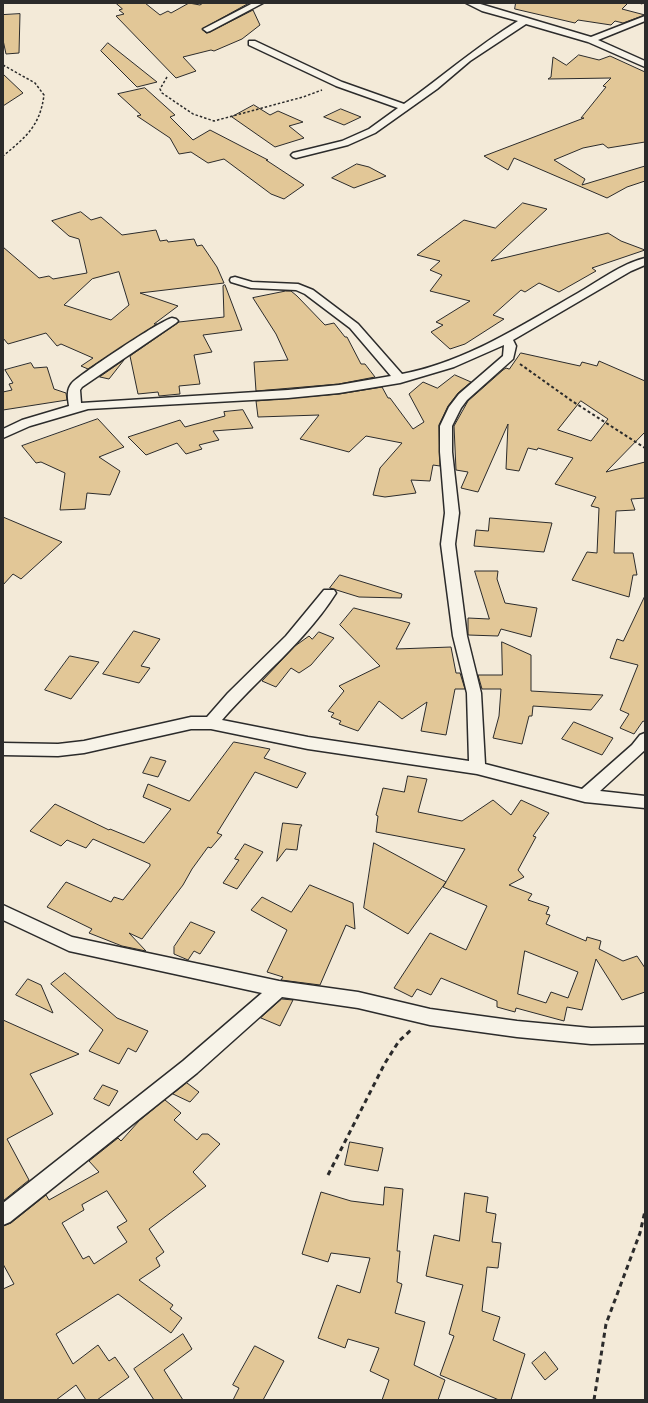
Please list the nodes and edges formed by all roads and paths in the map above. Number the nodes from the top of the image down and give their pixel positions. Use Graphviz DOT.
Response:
graph roads {
  1 [pos="259,3"];
  2 [pos="470,3"];
  3 [pos="640,3"];
  4 [pos="645,5"];
  5 [pos="645,18"];
  6 [pos="524,21"];
  7 [pos="207,29"];
  8 [pos="591,40"];
  9 [pos="252,43"];
  10 [pos="645,64"];
  11 [pos="3,65"];
  12 [pos="166,77"];
  13 [pos="339,84"];
  14 [pos="404,107"];
  15 [pos="296,155"];
  16 [pos="3,156"];
  17 [pos="645,261"];
  18 [pos="235,280"];
  19 [pos="172,321"];
  20 [pos="508,338"];
  21 [pos="509,357"];
  22 [pos="400,379"];
  23 [pos="75,407"];
  24 [pos="3,434"];
  25 [pos="645,448"];
  26 [pos="329,593"];
  27 [pos="211,723"];
  28 [pos="645,739"];
  29 [pos="3,749"];
  30 [pos="477,768"];
  31 [pos="585,796"];
  32 [pos="645,802"];
  33 [pos="3,912"];
  34 [pos="279,989"];
  35 [pos="430,1017"];
  36 [pos="645,1035"];
  37 [pos="328,1175"];
  38 [pos="645,1211"];
  39 [pos="3,1215"];
  40 [pos="594,1400"];
  1 -- 7 [label="street"];
  2 -- 6 [label="street"];
  3 -- 4 [label="path"];
  5 -- 8 [label="street"];
  6 -- 8 [label="street"];
  6 -- 14 [label="street"];
  8 -- 10 [label="street"];
  9 -- 13 [label="street"];
  11 -- 16 [label="path"];
  12 -- 13 [label="path"];
  13 -- 14 [label="street"];
  14 -- 15 [label="street"];
  17 -- 20 [label="street"];
  18 -- 22 [label="street"];
  19 -- 23 [label="street"];
  20 -- 21 [label="street"];
  20 -- 22 [label="street"];
  21 -- 25 [label="path"];
  21 -- 30 [label="street"];
  22 -- 23 [label="street"];
  23 -- 24 [label="street"];
  26 -- 27 [label="street"];
  27 -- 29 [label="street"];
  27 -- 30 [label="street"];
  28 -- 31 [label="street"];
  30 -- 31 [label="street"];
  31 -- 32 [label="street"];
  33 -- 34 [label="street"];
  34 -- 35 [label="street"];
  34 -- 39 [label="street"];
  35 -- 36 [label="street"];
  35 -- 37 [label="path"];
  38 -- 40 [label="path"];
}
